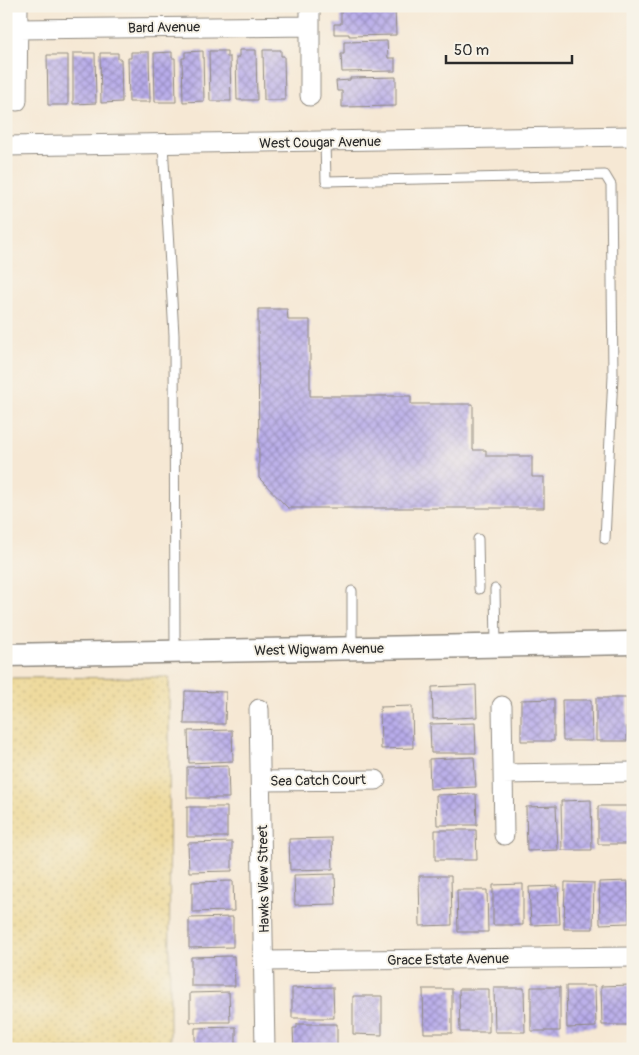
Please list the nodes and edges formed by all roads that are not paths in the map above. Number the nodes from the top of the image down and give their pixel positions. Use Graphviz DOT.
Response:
graph roads {
  1 [pos="18,6"];
  2 [pos="310,6"];
  3 [pos="310,26"];
  4 [pos="18,29"];
  5 [pos="310,96"];
  6 [pos="17,101"];
  7 [pos="633,136"];
  8 [pos="325,142"];
  9 [pos="163,144"];
  10 [pos="6,146"];
  11 [pos="478,539"];
  12 [pos="605,539"];
  13 [pos="495,589"];
  14 [pos="479,590"];
  15 [pos="352,591"];
  16 [pos="633,643"];
  17 [pos="496,645"];
  18 [pos="352,648"];
  19 [pos="175,652"];
  20 [pos="6,655"];
  21 [pos="502,706"];
  22 [pos="259,709"];
  23 [pos="633,772"];
  24 [pos="503,774"];
  25 [pos="376,780"];
  26 [pos="261,781"];
  27 [pos="504,835"];
  28 [pos="633,957"];
  29 [pos="264,961"];
  30 [pos="265,1049"];
  1 -- 4 [label="street"];
  2 -- 3 [label="street"];
  3 -- 4 [label="street, Bard Avenue"];
  3 -- 5 [label="street"];
  4 -- 6 [label="street"];
  7 -- 8 [label="street, West Cougar Avenue"];
  8 -- 9 [label="street, West Cougar Avenue"];
  8 -- 12 [label="lane"];
  9 -- 10 [label="street, West Cougar Avenue"];
  9 -- 19 [label="lane"];
  11 -- 14 [label="lane"];
  13 -- 17 [label="lane"];
  15 -- 18 [label="lane"];
  16 -- 17 [label="street, West Wigwam Avenue"];
  17 -- 18 [label="street, West Wigwam Avenue"];
  18 -- 19 [label="street, West Wigwam Avenue"];
  19 -- 20 [label="street, West Wigwam Avenue"];
  21 -- 24 [label="street"];
  22 -- 26 [label="street, Hawks View Street"];
  23 -- 24 [label="street"];
  24 -- 27 [label="street"];
  25 -- 26 [label="street, Sea Catch Court"];
  26 -- 29 [label="street, Hawks View Street"];
  28 -- 29 [label="street, Grace Estate Avenue"];
  29 -- 30 [label="street, Hawks View Street"];
}
